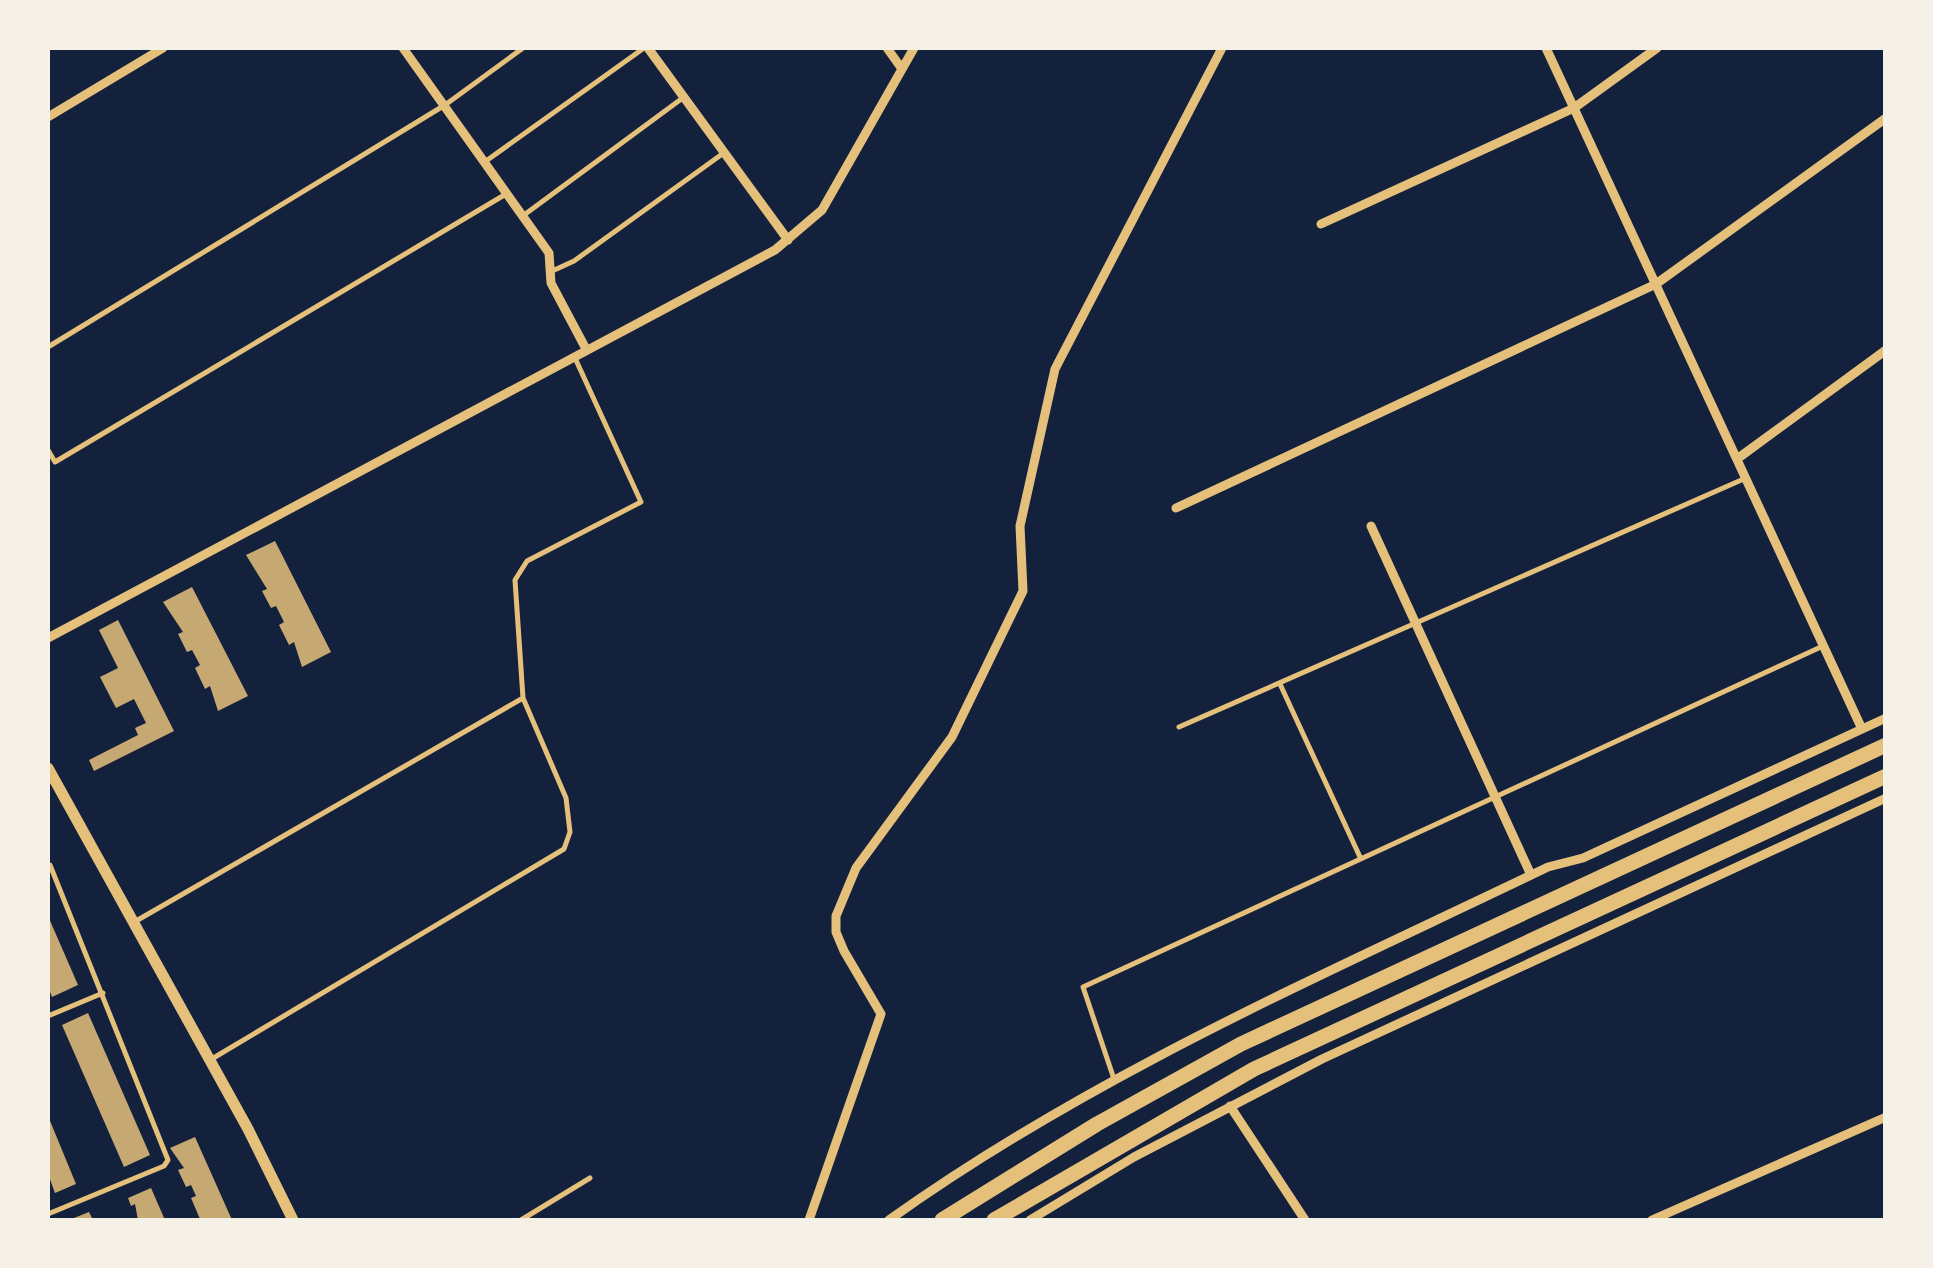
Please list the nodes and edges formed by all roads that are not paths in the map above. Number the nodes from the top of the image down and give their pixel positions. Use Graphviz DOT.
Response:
graph roads {
  1 [pos="163,48"];
  2 [pos="403,48"];
  3 [pos="523,48"];
  4 [pos="646,48"];
  5 [pos="887,48"];
  6 [pos="914,48"];
  7 [pos="1222,48"];
  8 [pos="1546,48"];
  9 [pos="1657,48"];
  10 [pos="902,69"];
  11 [pos="684,97"];
  12 [pos="445,105"];
  13 [pos="1574,108"];
  14 [pos="48,117"];
  15 [pos="1886,118"];
  16 [pos="725,152"];
  17 [pos="486,162"];
  18 [pos="509,193"];
  19 [pos="524,215"];
  20 [pos="1320,224"];
  21 [pos="788,240"];
  22 [pos="548,272"];
  23 [pos="1656,284"];
  24 [pos="48,347"];
  25 [pos="586,349"];
  26 [pos="1886,350"];
  27 [pos="574,356"];
  28 [pos="48,450"];
  29 [pos="1737,460"];
  30 [pos="1746,478"];
  31 [pos="1176,508"];
  32 [pos="1371,526"];
  33 [pos="1416,624"];
  34 [pos="48,638"];
  35 [pos="1823,646"];
  36 [pos="1280,684"];
  37 [pos="523,698"];
  38 [pos="1886,718"];
  39 [pos="1179,728"];
  40 [pos="1862,729"];
  41 [pos="1886,746"];
  42 [pos="49,773"];
  43 [pos="1886,776"];
  44 [pos="1494,796"];
  45 [pos="1886,798"];
  46 [pos="1360,857"];
  47 [pos="50,865"];
  48 [pos="1531,875"];
  49 [pos="133,923"];
  50 [pos="102,993"];
  51 [pos="48,1016"];
  52 [pos="210,1060"];
  53 [pos="1114,1080"];
  54 [pos="1230,1106"];
  55 [pos="1886,1117"];
  56 [pos="590,1178"];
  57 [pos="48,1214"];
  58 [pos="293,1220"];
  59 [pos="521,1220"];
  60 [pos="809,1220"];
  61 [pos="889,1220"];
  62 [pos="942,1220"];
  63 [pos="994,1220"];
  64 [pos="1030,1220"];
  65 [pos="1305,1220"];
  66 [pos="1652,1220"];
  1 -- 14 [label="street"];
  2 -- 12 [label="street"];
  3 -- 12 [label="lane"];
  4 -- 11 [label="street"];
  4 -- 17 [label="lane"];
  5 -- 10 [label="street"];
  6 -- 10 [label="street"];
  7 -- 60 [label="street"];
  8 -- 13 [label="street"];
  9 -- 13 [label="street"];
  10 -- 21 [label="street"];
  11 -- 16 [label="street"];
  11 -- 19 [label="lane"];
  12 -- 17 [label="street"];
  12 -- 24 [label="lane"];
  13 -- 20 [label="street"];
  13 -- 23 [label="street"];
  15 -- 23 [label="street"];
  16 -- 21 [label="street"];
  16 -- 22 [label="lane"];
  17 -- 18 [label="street"];
  18 -- 19 [label="street"];
  18 -- 28 [label="lane"];
  19 -- 22 [label="street"];
  21 -- 25 [label="street"];
  22 -- 25 [label="street"];
  23 -- 29 [label="street"];
  23 -- 31 [label="street"];
  25 -- 27 [label="street"];
  26 -- 29 [label="street"];
  27 -- 34 [label="street"];
  27 -- 37 [label="lane"];
  29 -- 30 [label="street"];
  30 -- 33 [label="lane"];
  30 -- 35 [label="street"];
  32 -- 33 [label="street"];
  33 -- 36 [label="lane"];
  33 -- 44 [label="street"];
  35 -- 40 [label="street"];
  35 -- 44 [label="lane"];
  36 -- 39 [label="lane"];
  36 -- 46 [label="lane"];
  37 -- 49 [label="lane"];
  37 -- 52 [label="lane"];
  38 -- 40 [label="street"];
  40 -- 48 [label="street"];
  41 -- 62 [label="main road"];
  42 -- 49 [label="street"];
  43 -- 63 [label="main road"];
  44 -- 46 [label="lane"];
  44 -- 48 [label="street"];
  45 -- 54 [label="street"];
  46 -- 53 [label="lane"];
  47 -- 50 [label="lane"];
  48 -- 53 [label="street"];
  49 -- 52 [label="street"];
  50 -- 51 [label="lane"];
  50 -- 57 [label="lane"];
  52 -- 58 [label="street"];
  53 -- 61 [label="street"];
  54 -- 64 [label="street"];
  54 -- 65 [label="street"];
  55 -- 66 [label="street"];
  56 -- 59 [label="lane"];
}
